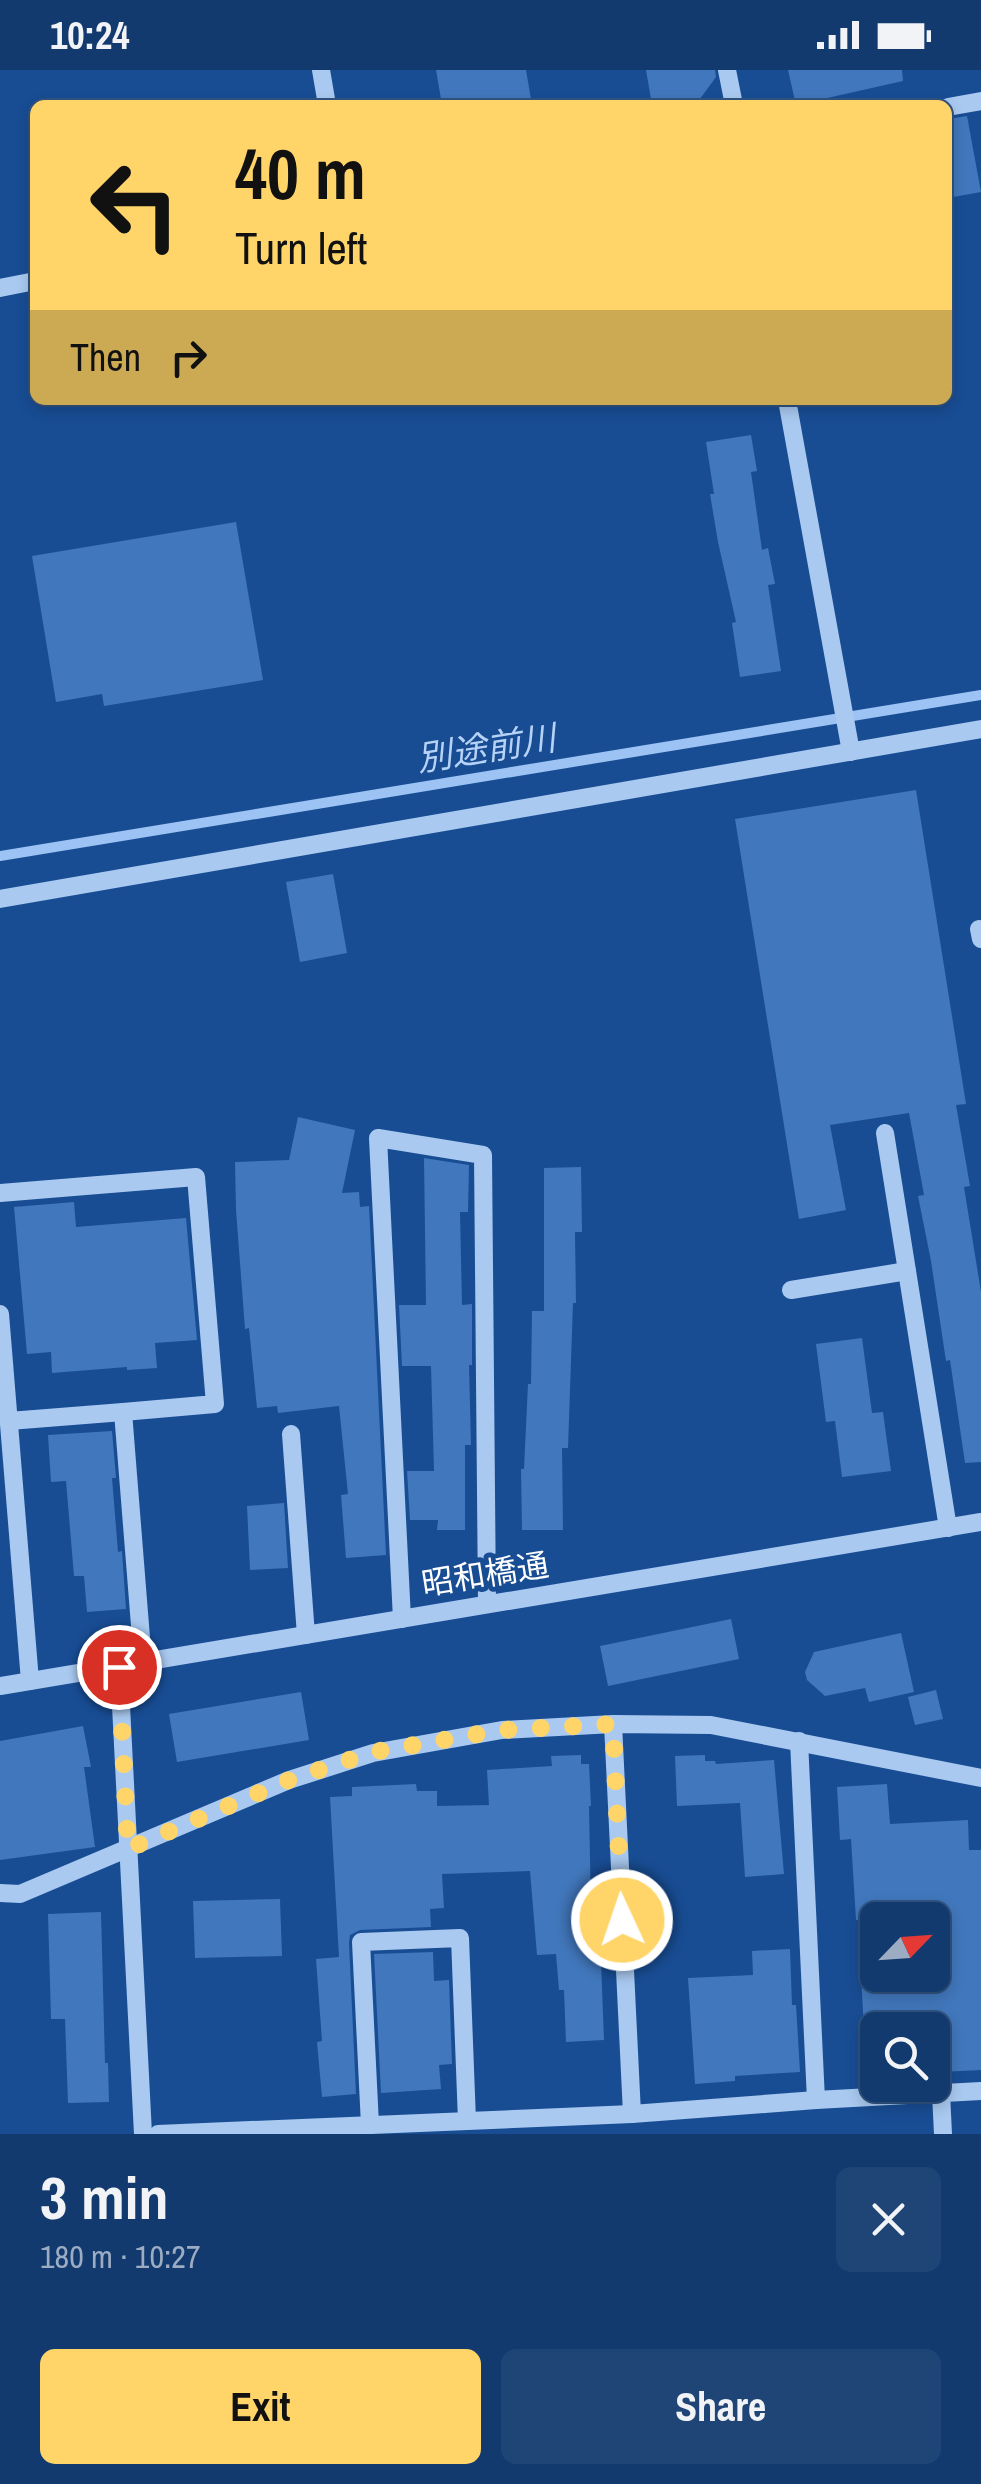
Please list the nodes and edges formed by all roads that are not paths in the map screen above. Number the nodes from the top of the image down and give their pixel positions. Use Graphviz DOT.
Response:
graph roads {
  1 [pos="321,70"];
  2 [pos="727,70"];
  3 [pos="326,100"];
  4 [pos="733,100"];
  5 [pos="981,101"];
  6 [pos="952,106"];
  7 [pos="30,282"];
  8 [pos="0,288"];
  9 [pos="788,405"];
  10 [pos="981,729"];
  11 [pos="851,752"];
  12 [pos="0,899"];
  13 [pos="885,1132"];
  14 [pos="0,1193"];
  15 [pos="907,1270"];
  16 [pos="791,1290"];
  17 [pos="0,1314"];
  18 [pos="123,1412"];
  19 [pos="9,1421"];
  20 [pos="291,1434"];
  21 [pos="981,1522"];
  22 [pos="948,1528"];
  23 [pos="487,1604"];
  24 [pos="402,1619"];
  25 [pos="306,1635"];
  26 [pos="144,1663"];
  27 [pos="119,1667"];
  28 [pos="30,1681"];
  29 [pos="0,1686"];
  30 [pos="613,1724"];
  31 [pos="799,1741"];
  32 [pos="981,1778"];
  33 [pos="128,1849"];
  34 [pos="0,1892"];
  35 [pos="981,2090"];
  36 [pos="950,2092"];
  37 [pos="860,2098"];
  38 [pos="816,2100"];
  39 [pos="941,2102"];
  40 [pos="632,2114"];
  41 [pos="467,2121"];
  42 [pos="370,2125"];
  43 [pos="143,2134"];
  44 [pos="158,2134"];
  45 [pos="943,2134"];
  1 -- 3 [label="street"];
  2 -- 4 [label="street"];
  5 -- 6 [label="street"];
  7 -- 8 [label="street"];
  9 -- 11 [label="street"];
  10 -- 11 [label="street"];
  11 -- 12 [label="street"];
  13 -- 15 [label="street"];
  14 -- 18 [label="street"];
  15 -- 16 [label="street"];
  15 -- 22 [label="street"];
  17 -- 19 [label="street"];
  18 -- 19 [label="street"];
  18 -- 26 [label="street"];
  19 -- 28 [label="street"];
  20 -- 25 [label="street"];
  21 -- 22 [label="street, 昭和橋通"];
  22 -- 23 [label="street, 昭和橋通"];
  23 -- 24 [label="street, 昭和橋通"];
  23 -- 24 [label="street"];
  24 -- 25 [label="street, 昭和橋通"];
  25 -- 26 [label="street, 昭和橋通"];
  26 -- 27 [label="street, 昭和橋通"];
  27 -- 28 [label="street, 昭和橋通"];
  27 -- 33 [label="street"];
  28 -- 29 [label="street, 昭和橋通"];
  30 -- 31 [label="street"];
  30 -- 33 [label="street"];
  30 -- 40 [label="street"];
  31 -- 32 [label="street"];
  31 -- 38 [label="street"];
  33 -- 34 [label="street"];
  33 -- 43 [label="street"];
  35 -- 36 [label="street"];
  37 -- 38 [label="street"];
  38 -- 40 [label="street"];
  39 -- 45 [label="street"];
  40 -- 41 [label="street"];
  41 -- 42 [label="street"];
  41 -- 42 [label="street"];
  42 -- 44 [label="street"];
}
